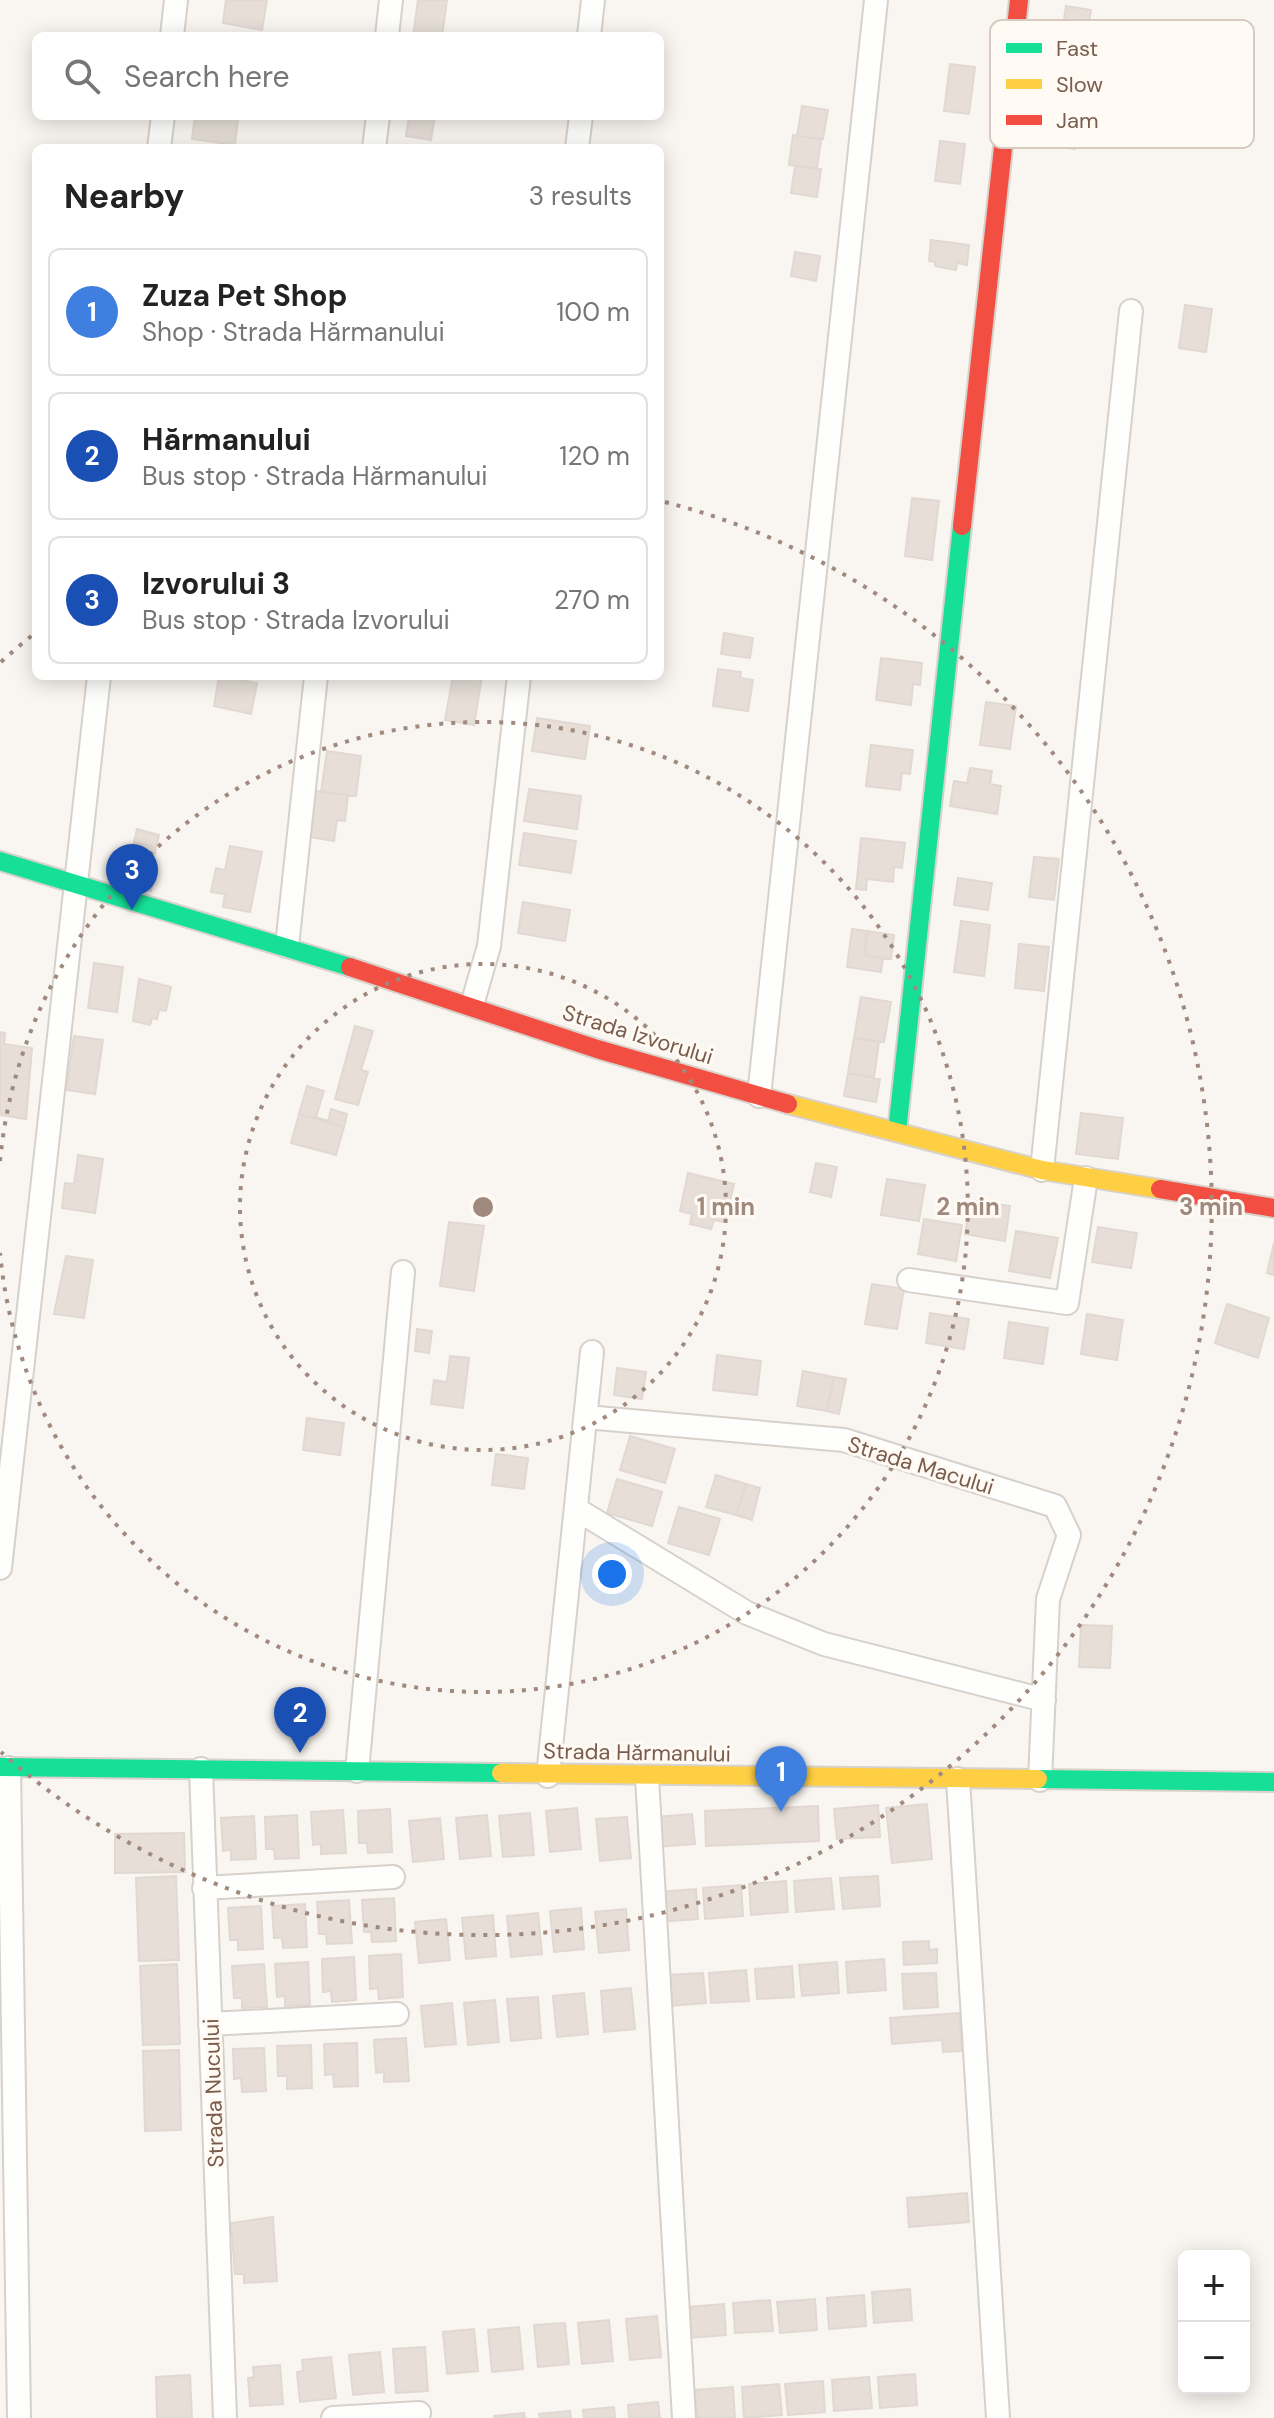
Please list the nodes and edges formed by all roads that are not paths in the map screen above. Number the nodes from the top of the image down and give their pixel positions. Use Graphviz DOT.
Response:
graph roads {
  1 [pos="176,0"];
  2 [pos="391,0"];
  3 [pos="593,0"];
  4 [pos="876,0"];
  5 [pos="1019,0"];
  6 [pos="1017,20"];
  7 [pos="172,32"];
  8 [pos="387,32"];
  9 [pos="589,32"];
  10 [pos="162,120"];
  11 [pos="378,120"];
  12 [pos="580,120"];
  13 [pos="160,144"];
  14 [pos="374,144"];
  15 [pos="578,144"];
  16 [pos="1003,148"];
  17 [pos="1131,311"];
  18 [pos="99,680"];
  19 [pos="316,680"];
  20 [pos="519,680"];
  21 [pos="0,861"];
  22 [pos="76,882"];
  23 [pos="287,946"];
  24 [pos="472,1005"];
  25 [pos="759,1096"];
  26 [pos="897,1132"];
  27 [pos="1042,1170"];
  28 [pos="1086,1178"];
  29 [pos="1274,1208"];
  30 [pos="403,1272"];
  31 [pos="909,1280"];
  32 [pos="592,1352"];
  33 [pos="586,1417"];
  34 [pos="576,1509"];
  35 [pos="0,1568"];
  36 [pos="1044,1700"];
  37 [pos="4,1768"];
  38 [pos="201,1769"];
  39 [pos="357,1771"];
  40 [pos="548,1776"];
  41 [pos="647,1777"];
  42 [pos="958,1779"];
  43 [pos="1040,1780"];
  44 [pos="1274,1782"];
  45 [pos="393,1877"];
  46 [pos="204,1888"];
  47 [pos="397,2014"];
  48 [pos="210,2024"];
  49 [pos="419,2413"];
  50 [pos="19,2418"];
  51 [pos="225,2418"];
  52 [pos="333,2418"];
  53 [pos="684,2418"];
  54 [pos="998,2418"];
  1 -- 7 [label="street"];
  2 -- 8 [label="street"];
  3 -- 9 [label="street"];
  4 -- 25 [label="street"];
  5 -- 6 [label="street"];
  10 -- 13 [label="street"];
  11 -- 14 [label="street"];
  12 -- 15 [label="street"];
  16 -- 26 [label="street"];
  17 -- 27 [label="street"];
  18 -- 22 [label="street"];
  19 -- 23 [label="street"];
  20 -- 24 [label="street"];
  21 -- 22 [label="street, Strada Izvorului"];
  22 -- 23 [label="street, Strada Izvorului"];
  22 -- 35 [label="street"];
  23 -- 24 [label="street, Strada Izvorului"];
  24 -- 25 [label="street, Strada Izvorului"];
  25 -- 26 [label="street, Strada Izvorului"];
  26 -- 27 [label="street, Strada Izvorului"];
  27 -- 28 [label="street, Strada Izvorului"];
  28 -- 29 [label="street, Strada Izvorului"];
  28 -- 31 [label="street"];
  30 -- 39 [label="street"];
  32 -- 33 [label="street"];
  33 -- 34 [label="street"];
  33 -- 36 [label="street, Strada Macului"];
  34 -- 36 [label="street"];
  34 -- 40 [label="street"];
  36 -- 43 [label="street, Strada Macului"];
  37 -- 38 [label="street, Strada Hărmanului"];
  37 -- 50 [label="street"];
  38 -- 39 [label="street, Strada Hărmanului"];
  38 -- 46 [label="street, Strada Nucului"];
  39 -- 40 [label="street, Strada Hărmanului"];
  40 -- 41 [label="street, Strada Hărmanului"];
  41 -- 42 [label="street, Strada Hărmanului"];
  41 -- 53 [label="street"];
  42 -- 43 [label="street, Strada Hărmanului"];
  42 -- 54 [label="street"];
  43 -- 44 [label="street, Strada Hărmanului"];
  45 -- 46 [label="street"];
  46 -- 48 [label="street, Strada Nucului"];
  47 -- 48 [label="street"];
  48 -- 51 [label="street, Strada Nucului"];
  49 -- 52 [label="street"];
}
